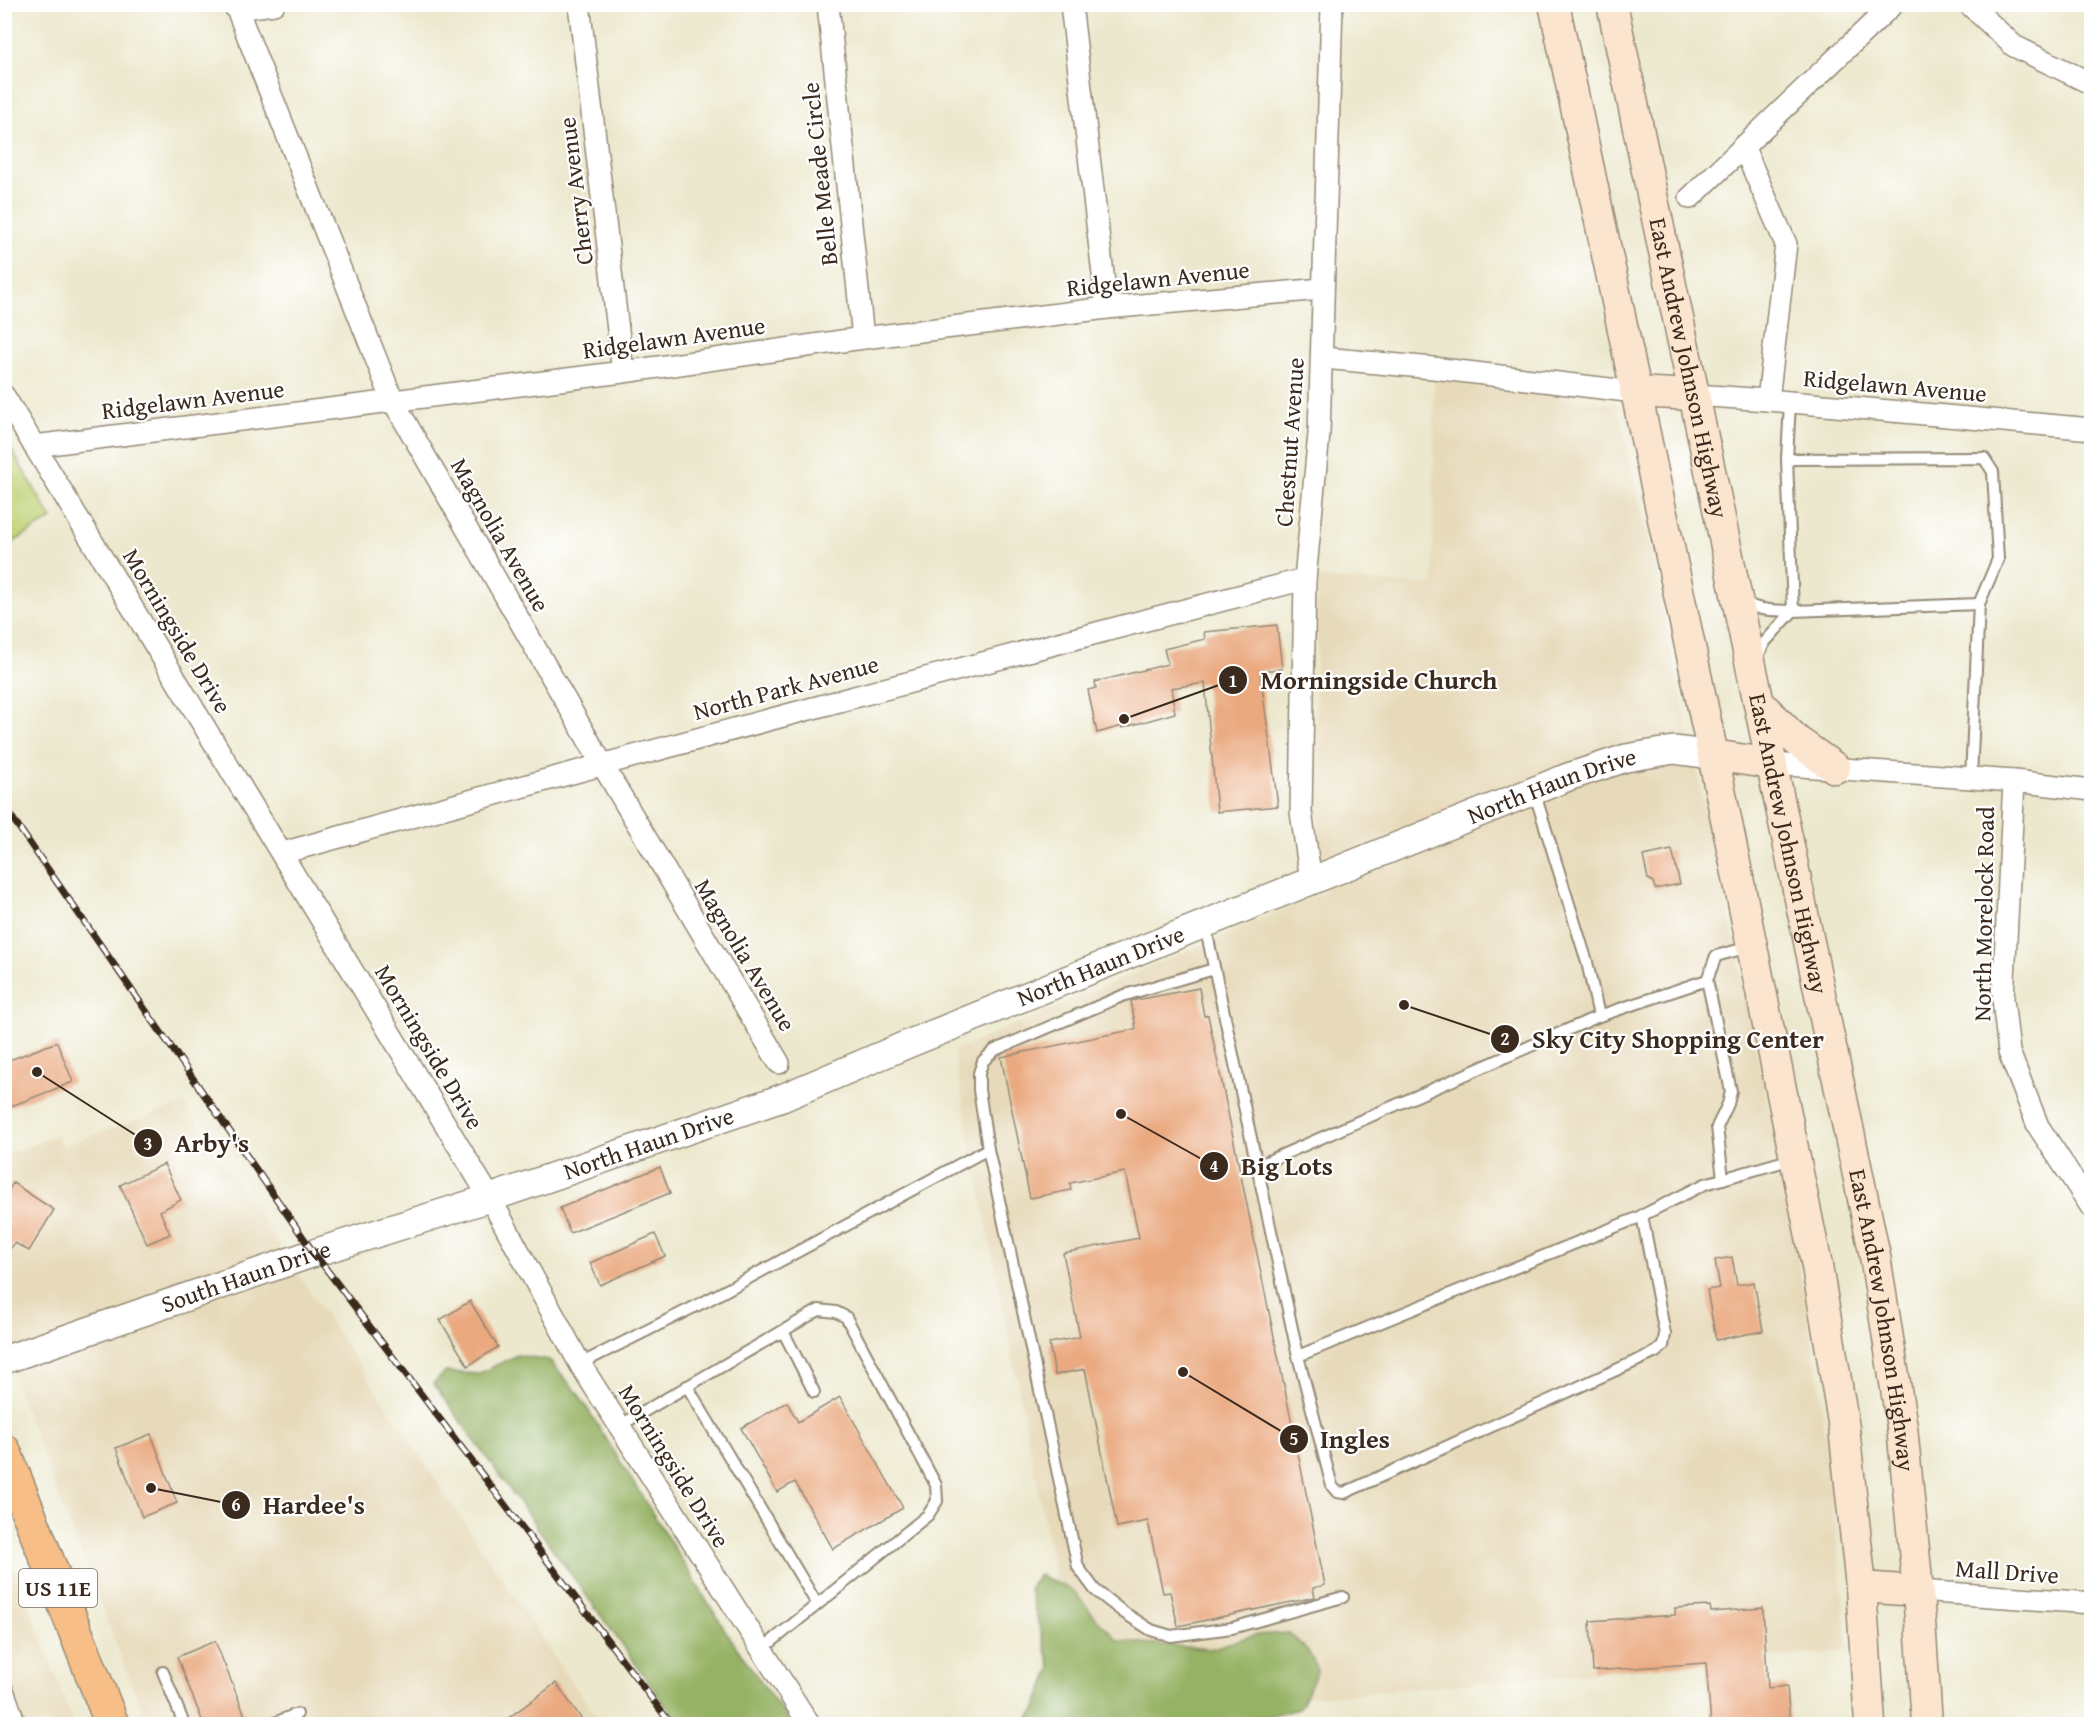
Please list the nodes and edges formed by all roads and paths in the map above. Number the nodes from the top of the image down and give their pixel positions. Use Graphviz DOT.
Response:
graph roads {
  1 [pos="274,4"];
  2 [pos="579,4"];
  3 [pos="828,4"];
  4 [pos="1071,4"];
  5 [pos="1332,4"];
  6 [pos="1554,4"];
  7 [pos="1612,4"];
  8 [pos="1893,4"];
  9 [pos="1969,4"];
  10 [pos="235,7"];
  11 [pos="2091,84"];
  12 [pos="1743,146"];
  13 [pos="1690,198"];
  14 [pos="1322,289"];
  15 [pos="1107,308"];
  16 [pos="863,338"];
  17 [pos="1323,358"];
  18 [pos="623,372"];
  19 [pos="1635,392"];
  20 [pos="1694,395"];
  21 [pos="4,396"];
  22 [pos="392,399"];
  23 [pos="1768,400"];
  24 [pos="1790,402"];
  25 [pos="2091,429"];
  26 [pos="34,446"];
  27 [pos="1787,459"];
  28 [pos="1305,579"];
  29 [pos="1737,596"];
  30 [pos="1979,604"];
  31 [pos="1793,612"];
  32 [pos="1752,668"];
  33 [pos="1759,702"];
  34 [pos="1713,755"];
  35 [pos="602,764"];
  36 [pos="1772,764"];
  37 [pos="1835,768"];
  38 [pos="1971,778"];
  39 [pos="2014,781"];
  40 [pos="2091,789"];
  41 [pos="1534,791"];
  42 [pos="282,853"];
  43 [pos="1311,881"];
  44 [pos="1205,924"];
  45 [pos="1752,947"];
  46 [pos="1214,969"];
  47 [pos="1707,980"];
  48 [pos="1599,1016"];
  49 [pos="779,1063"];
  50 [pos="988,1149"];
  51 [pos="1795,1158"];
  52 [pos="1257,1166"];
  53 [pos="1723,1179"];
  54 [pos="490,1198"];
  55 [pos="2091,1208"];
  56 [pos="1642,1215"];
  57 [pos="783,1331"];
  58 [pos="1298,1356"];
  59 [pos="4,1360"];
  60 [pos="580,1364"];
  61 [pos="687,1386"];
  62 [pos="814,1392"];
  63 [pos="619,1426"];
  64 [pos="4,1451"];
  65 [pos="1861,1587"];
  66 [pos="1918,1591"];
  67 [pos="1343,1597"];
  68 [pos="2091,1603"];
  69 [pos="817,1604"];
  70 [pos="761,1650"];
  71 [pos="163,1672"];
  72 [pos="4,1693"];
  73 [pos="297,1714"];
  74 [pos="15,1725"];
  75 [pos="112,1725"];
  76 [pos="184,1725"];
  77 [pos="272,1725"];
  78 [pos="809,1725"];
  79 [pos="1870,1725"];
  80 [pos="1927,1725"];
  1 -- 10 [label="street"];
  2 -- 18 [label="street, Cherry Avenue"];
  3 -- 16 [label="street, Belle Meade Circle"];
  4 -- 15 [label="street"];
  5 -- 14 [label="street, Chestnut Avenue"];
  6 -- 19 [label="main road"];
  7 -- 20 [label="main road, East Andrew Johnson Highway"];
  8 -- 12 [label="street"];
  9 -- 11 [label="street"];
  10 -- 22 [label="street, Magnolia Avenue"];
  12 -- 13 [label="street"];
  12 -- 23 [label="street"];
  14 -- 15 [label="street, Ridgelawn Avenue"];
  14 -- 17 [label="street, Chestnut Avenue"];
  15 -- 16 [label="street, Ridgelawn Avenue"];
  16 -- 18 [label="street, Ridgelawn Avenue"];
  17 -- 19 [label="street"];
  17 -- 28 [label="street, Chestnut Avenue"];
  18 -- 22 [label="street, Ridgelawn Avenue"];
  19 -- 20 [label="main road"];
  19 -- 34 [label="main road"];
  20 -- 23 [label="street, Ridgelawn Avenue"];
  20 -- 29 [label="main road, East Andrew Johnson Highway"];
  21 -- 26 [label="street, Morningside Drive"];
  22 -- 26 [label="street, Ridgelawn Avenue"];
  22 -- 35 [label="street, Magnolia Avenue"];
  23 -- 24 [label="street, Ridgelawn Avenue"];
  24 -- 25 [label="street, Ridgelawn Avenue"];
  24 -- 27 [label="lane"];
  26 -- 42 [label="street, Morningside Drive"];
  27 -- 30 [label="lane"];
  27 -- 31 [label="lane"];
  28 -- 35 [label="street, North Park Avenue"];
  28 -- 43 [label="street, Chestnut Avenue"];
  29 -- 31 [label="lane"];
  29 -- 32 [label="main road, East Andrew Johnson Highway"];
  30 -- 31 [label="lane"];
  30 -- 38 [label="lane"];
  31 -- 32 [label="lane"];
  32 -- 33 [label="main road, East Andrew Johnson Highway"];
  33 -- 36 [label="main road, East Andrew Johnson Highway"];
  33 -- 37 [label="main road"];
  34 -- 36 [label="main road"];
  34 -- 41 [label="street, North Haun Drive"];
  34 -- 45 [label="main road"];
  35 -- 42 [label="street, North Park Avenue"];
  35 -- 49 [label="street, Magnolia Avenue"];
  36 -- 37 [label="street"];
  36 -- 66 [label="main road, East Andrew Johnson Highway"];
  37 -- 38 [label="street"];
  38 -- 39 [label="street"];
  39 -- 40 [label="street"];
  39 -- 55 [label="street, North Morelock Road"];
  41 -- 43 [label="street, North Haun Drive"];
  41 -- 48 [label="lane"];
  42 -- 54 [label="street, Morningside Drive"];
  43 -- 44 [label="street, North Haun Drive"];
  44 -- 46 [label="lane"];
  44 -- 54 [label="street, North Haun Drive"];
  45 -- 47 [label="lane"];
  45 -- 51 [label="main road"];
  46 -- 50 [label="lane"];
  46 -- 52 [label="lane"];
  47 -- 48 [label="lane"];
  47 -- 53 [label="lane"];
  48 -- 52 [label="lane"];
  50 -- 60 [label="lane"];
  50 -- 67 [label="lane"];
  51 -- 53 [label="lane"];
  51 -- 65 [label="main road"];
  52 -- 58 [label="lane"];
  53 -- 56 [label="lane"];
  54 -- 59 [label="street, South Haun Drive"];
  54 -- 60 [label="street, Morningside Drive"];
  56 -- 58 [label="lane"];
  56 -- 58 [label="lane"];
  57 -- 61 [label="lane"];
  57 -- 62 [label="lane"];
  57 -- 69 [label="lane"];
  60 -- 63 [label="street, Morningside Drive"];
  61 -- 63 [label="lane"];
  61 -- 69 [label="lane"];
  63 -- 70 [label="street, Morningside Drive"];
  64 -- 75 [label="main road, US 11E"];
  65 -- 66 [label="main road"];
  65 -- 79 [label="main road"];
  66 -- 68 [label="street, Mall Drive"];
  66 -- 80 [label="main road, East Andrew Johnson Highway"];
  69 -- 70 [label="lane"];
  70 -- 78 [label="street, Morningside Drive"];
  71 -- 76 [label="lane"];
  72 -- 74 [label="street"];
  73 -- 77 [label="lane"];
}
